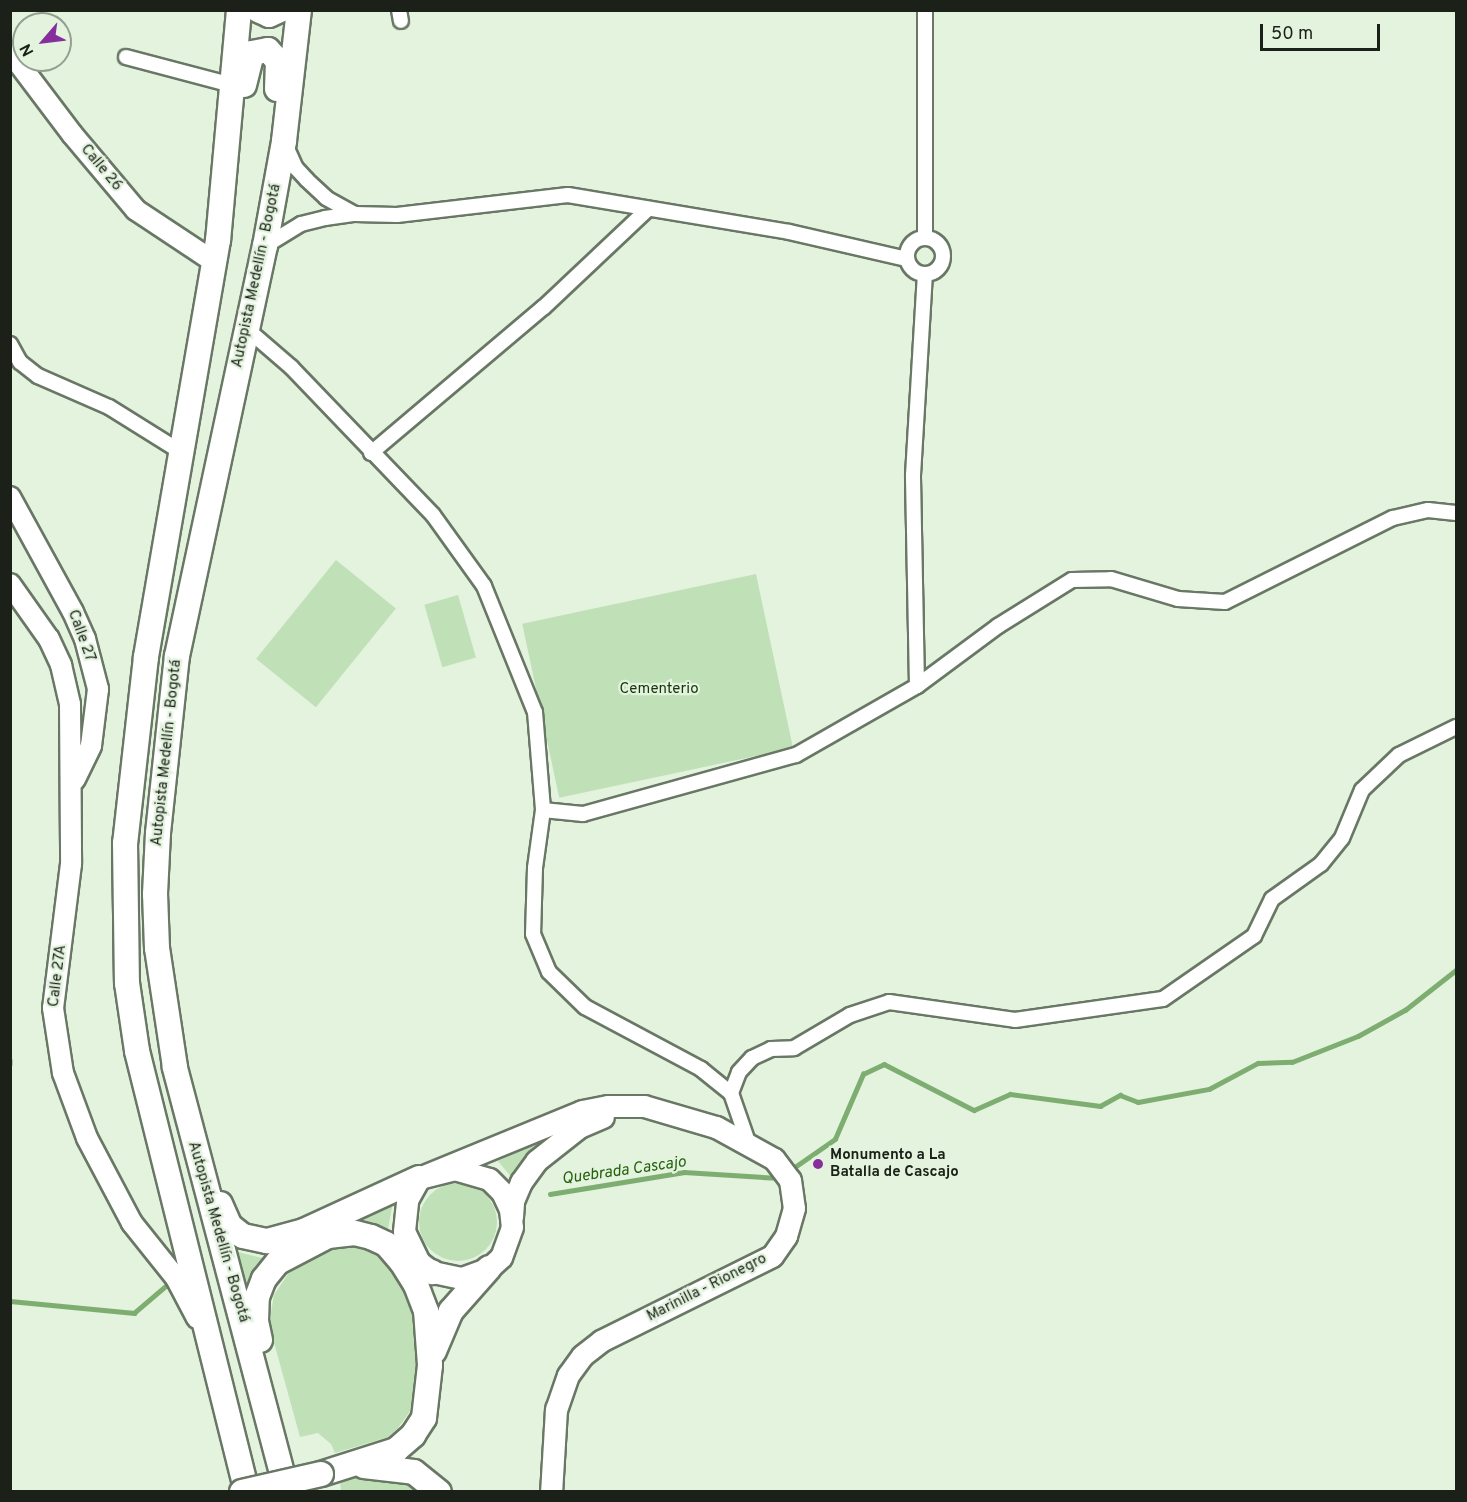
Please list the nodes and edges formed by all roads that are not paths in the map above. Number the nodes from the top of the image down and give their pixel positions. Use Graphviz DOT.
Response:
graph roads {
  1 [pos="239,10"];
  2 [pos="258,10"];
  3 [pos="280,10"];
  4 [pos="299,10"];
  5 [pos="926,10"];
  6 [pos="10,52"];
  7 [pos="126,57"];
  8 [pos="232,85"];
  9 [pos="284,141"];
  10 [pos="648,209"];
  11 [pos="355,214"];
  12 [pos="925,237"];
  13 [pos="215,250"];
  14 [pos="263,254"];
  15 [pos="907,259"];
  16 [pos="925,274"];
  17 [pos="247,329"];
  18 [pos="10,344"];
  19 [pos="181,452"];
  20 [pos="371,453"];
  21 [pos="10,497"];
  22 [pos="1456,513"];
  23 [pos="10,584"];
  24 [pos="917,686"];
  25 [pos="1456,727"];
  26 [pos="72,784"];
  27 [pos="543,810"];
  28 [pos="731,1093"];
  29 [pos="644,1107"];
  30 [pos="748,1142"];
  31 [pos="195,1154"];
  32 [pos="419,1178"];
  33 [pos="512,1227"];
  34 [pos="414,1267"];
  35 [pos="489,1268"];
  36 [pos="211,1344"];
  37 [pos="430,1365"];
  38 [pos="266,1402"];
  39 [pos="352,1466"];
  40 [pos="242,1491"];
  41 [pos="247,1491"];
  42 [pos="287,1491"];
  43 [pos="439,1491"];
  44 [pos="551,1491"];
  1 -- 8 [label="highway, Autopista Medellín - Bogotá"];
  2 -- 3 [label="highway"];
  4 -- 9 [label="highway, Autopista Medellín - Bogotá"];
  5 -- 12 [label="street"];
  6 -- 13 [label="main road, Calle 26"];
  7 -- 8 [label="street"];
  8 -- 13 [label="highway, Autopista Medellín - Bogotá"];
  9 -- 11 [label="street"];
  9 -- 14 [label="highway, Autopista Medellín - Bogotá"];
  10 -- 11 [label="street"];
  10 -- 15 [label="street"];
  10 -- 20 [label="street"];
  11 -- 14 [label="street"];
  12 -- 15 [label="street"];
  12 -- 16 [label="street"];
  13 -- 14 [label="highway"];
  13 -- 19 [label="highway, Autopista Medellín - Bogotá"];
  14 -- 17 [label="highway, Autopista Medellín - Bogotá"];
  15 -- 16 [label="street"];
  16 -- 24 [label="street"];
  17 -- 20 [label="street"];
  17 -- 31 [label="highway, Autopista Medellín - Bogotá"];
  18 -- 19 [label="street"];
  19 -- 36 [label="highway, Autopista Medellín - Bogotá"];
  20 -- 27 [label="street"];
  21 -- 26 [label="main road, Calle 27"];
  22 -- 24 [label="street"];
  23 -- 26 [label="main road, Calle 27A"];
  24 -- 27 [label="street"];
  25 -- 28 [label="street"];
  26 -- 36 [label="main road, Calle 27A"];
  27 -- 28 [label="street"];
  28 -- 30 [label="street"];
  29 -- 30 [label="main road, Marinilla - Rionegro"];
  29 -- 32 [label="main road, Marinilla - Rionegro"];
  29 -- 33 [label="main road"];
  30 -- 44 [label="main road, Marinilla - Rionegro"];
  31 -- 32 [label="highway"];
  31 -- 38 [label="highway, Autopista Medellín - Bogotá"];
  32 -- 33 [label="main road"];
  32 -- 34 [label="main road"];
  33 -- 35 [label="main road"];
  34 -- 35 [label="main road"];
  34 -- 37 [label="highway"];
  34 -- 38 [label="highway"];
  35 -- 37 [label="highway"];
  36 -- 41 [label="highway, Autopista Medellín - Bogotá"];
  37 -- 39 [label="highway"];
  38 -- 42 [label="highway, Autopista Medellín - Bogotá"];
  39 -- 40 [label="highway, bridge"];
  39 -- 43 [label="highway"];
}
